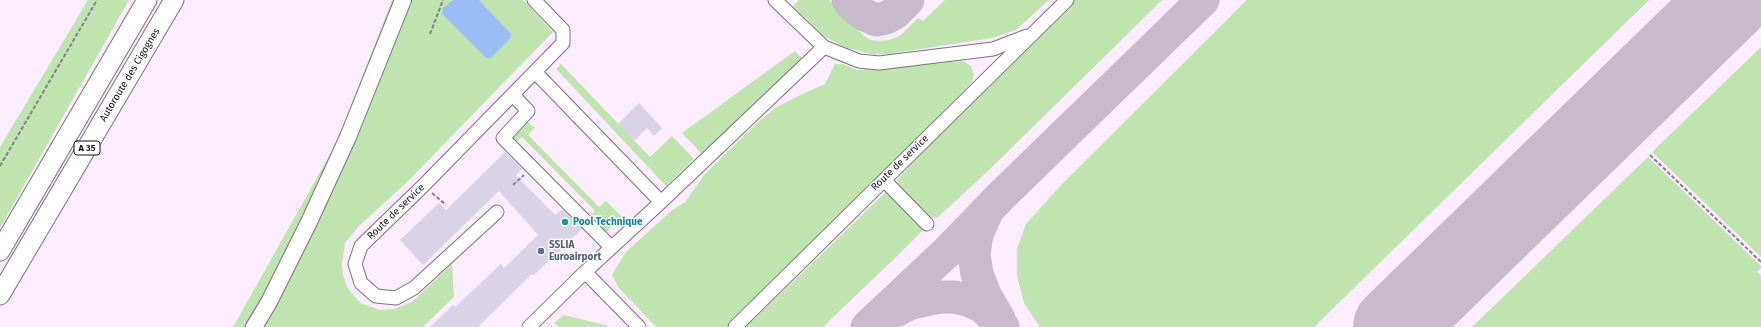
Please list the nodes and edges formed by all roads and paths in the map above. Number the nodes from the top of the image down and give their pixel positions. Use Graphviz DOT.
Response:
graph roads {
  1 [pos="96,0"];
  2 [pos="147,0"];
  3 [pos="174,0"];
  4 [pos="403,0"];
  5 [pos="442,0"];
  6 [pos="534,0"];
  7 [pos="775,0"];
  8 [pos="1066,0"];
  9 [pos="430,34"];
  10 [pos="1032,34"];
  11 [pos="824,47"];
  12 [pos="535,72"];
  13 [pos="513,95"];
  14 [pos="1650,155"];
  15 [pos="0,166"];
  16 [pos="884,180"];
  17 [pos="661,202"];
  18 [pos="497,212"];
  19 [pos="927,224"];
  20 [pos="611,247"];
  21 [pos="0,251"];
  22 [pos="1761,262"];
  23 [pos="585,272"];
  24 [pos="0,295"];
  25 [pos="254,327"];
  26 [pos="529,327"];
  27 [pos="639,327"];
  28 [pos="735,327"];
  1 -- 15 [label="path"];
  2 -- 21 [label="highway, A 35"];
  3 -- 24 [label="highway, Autoroute des Cigognes / A 35"];
  4 -- 25 [label="main road"];
  5 -- 9 [label="path"];
  6 -- 12 [label="lane, Route de service"];
  7 -- 11 [label="lane"];
  8 -- 10 [label="lane, Route de service"];
  10 -- 11 [label="lane"];
  10 -- 16 [label="lane, Route de service"];
  11 -- 17 [label="lane"];
  12 -- 13 [label="lane, Route de service"];
  12 -- 17 [label="lane"];
  13 -- 18 [label="lane, Route de service"];
  13 -- 20 [label="lane"];
  14 -- 22 [label="path"];
  16 -- 19 [label="lane"];
  16 -- 28 [label="lane, Route de service"];
  17 -- 20 [label="lane"];
  20 -- 23 [label="lane"];
  23 -- 26 [label="lane"];
  23 -- 27 [label="lane"];
}
